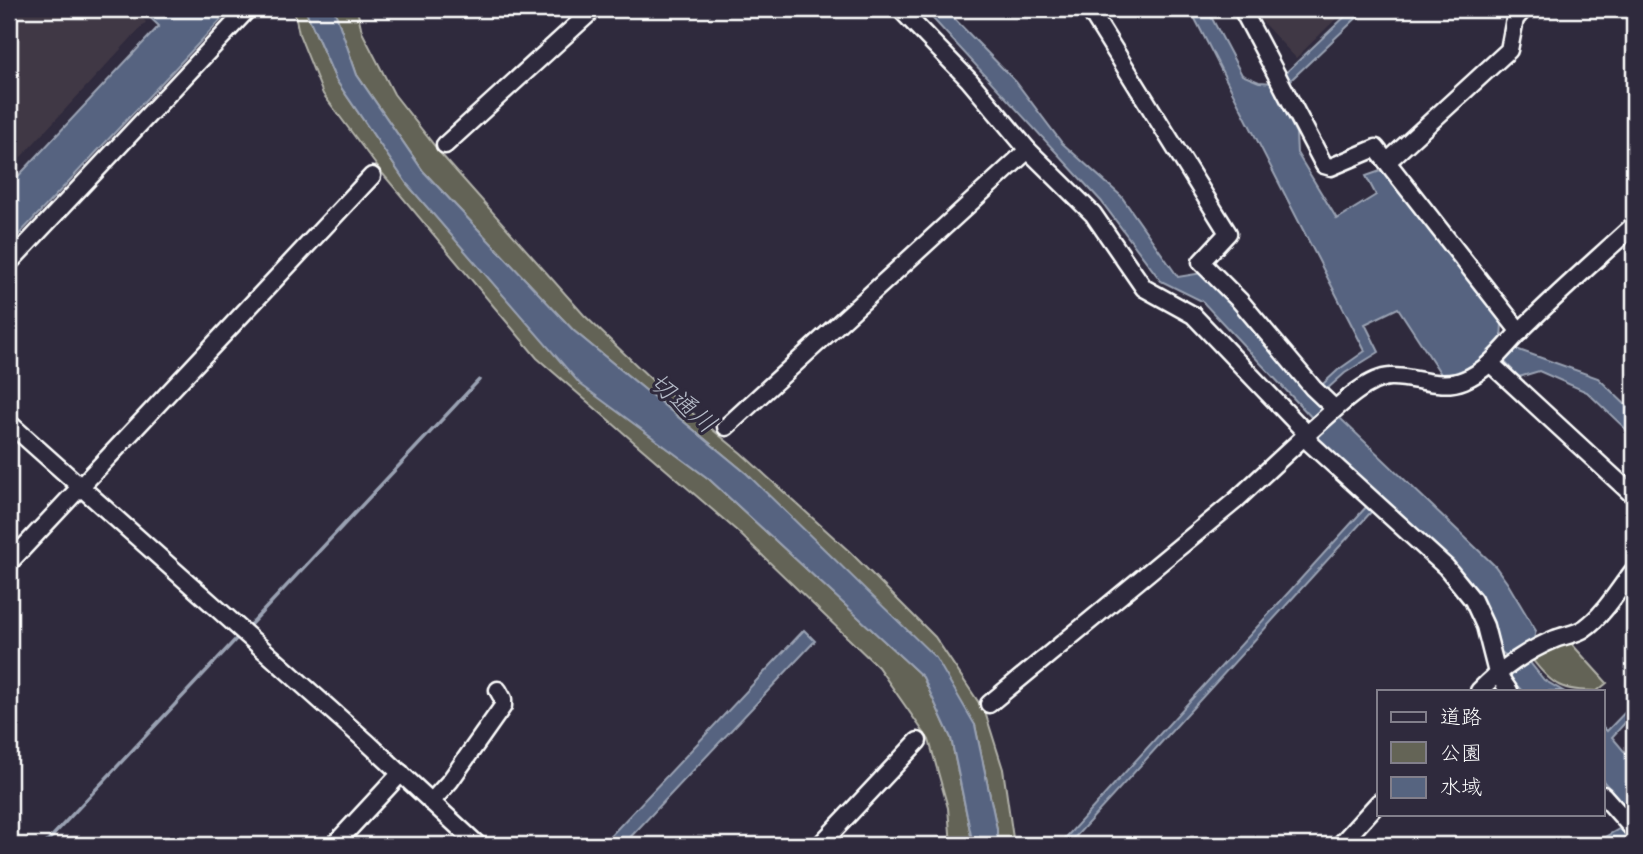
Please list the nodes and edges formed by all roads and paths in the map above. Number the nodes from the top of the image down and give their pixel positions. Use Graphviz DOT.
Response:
graph roads {
  1 [pos="248,9"];
  2 [pos="594,9"];
  3 [pos="900,9"];
  4 [pos="1089,9"];
  5 [pos="1242,9"];
  6 [pos="1524,9"];
  7 [pos="445,145"];
  8 [pos="1028,150"];
  9 [pos="1388,162"];
  10 [pos="372,176"];
  11 [pos="1634,225"];
  12 [pos="9,263"];
  13 [pos="1515,337"];
  14 [pos="1493,361"];
  15 [pos="1322,421"];
  16 [pos="9,423"];
  17 [pos="726,427"];
  18 [pos="80,486"];
  19 [pos="1634,496"];
  20 [pos="9,563"];
  21 [pos="1634,570"];
  22 [pos="1504,669"];
  23 [pos="498,690"];
  24 [pos="1480,690"];
  25 [pos="1509,690"];
  26 [pos="989,704"];
  27 [pos="918,741"];
  28 [pos="401,774"];
  29 [pos="1604,796"];
  30 [pos="431,802"];
  31 [pos="1377,804"];
  32 [pos="1630,825"];
  33 [pos="334,845"];
  34 [pos="478,845"];
  35 [pos="820,845"];
  36 [pos="1340,845"];
  1 -- 12 [label="street"];
  2 -- 7 [label="street"];
  3 -- 8 [label="street"];
  4 -- 15 [label="street"];
  5 -- 9 [label="street"];
  6 -- 9 [label="street"];
  8 -- 15 [label="street"];
  8 -- 17 [label="street"];
  9 -- 13 [label="street"];
  10 -- 18 [label="street"];
  11 -- 13 [label="street"];
  13 -- 14 [label="street"];
  14 -- 15 [label="street"];
  14 -- 19 [label="street"];
  15 -- 22 [label="street"];
  15 -- 26 [label="street"];
  16 -- 18 [label="street"];
  18 -- 20 [label="street"];
  18 -- 28 [label="street"];
  21 -- 22 [label="street"];
  22 -- 24 [label="street"];
  22 -- 25 [label="street"];
  23 -- 30 [label="street"];
  27 -- 35 [label="street"];
  28 -- 30 [label="street"];
  28 -- 33 [label="street"];
  29 -- 32 [label="street"];
  30 -- 34 [label="street"];
  31 -- 36 [label="street"];
}
